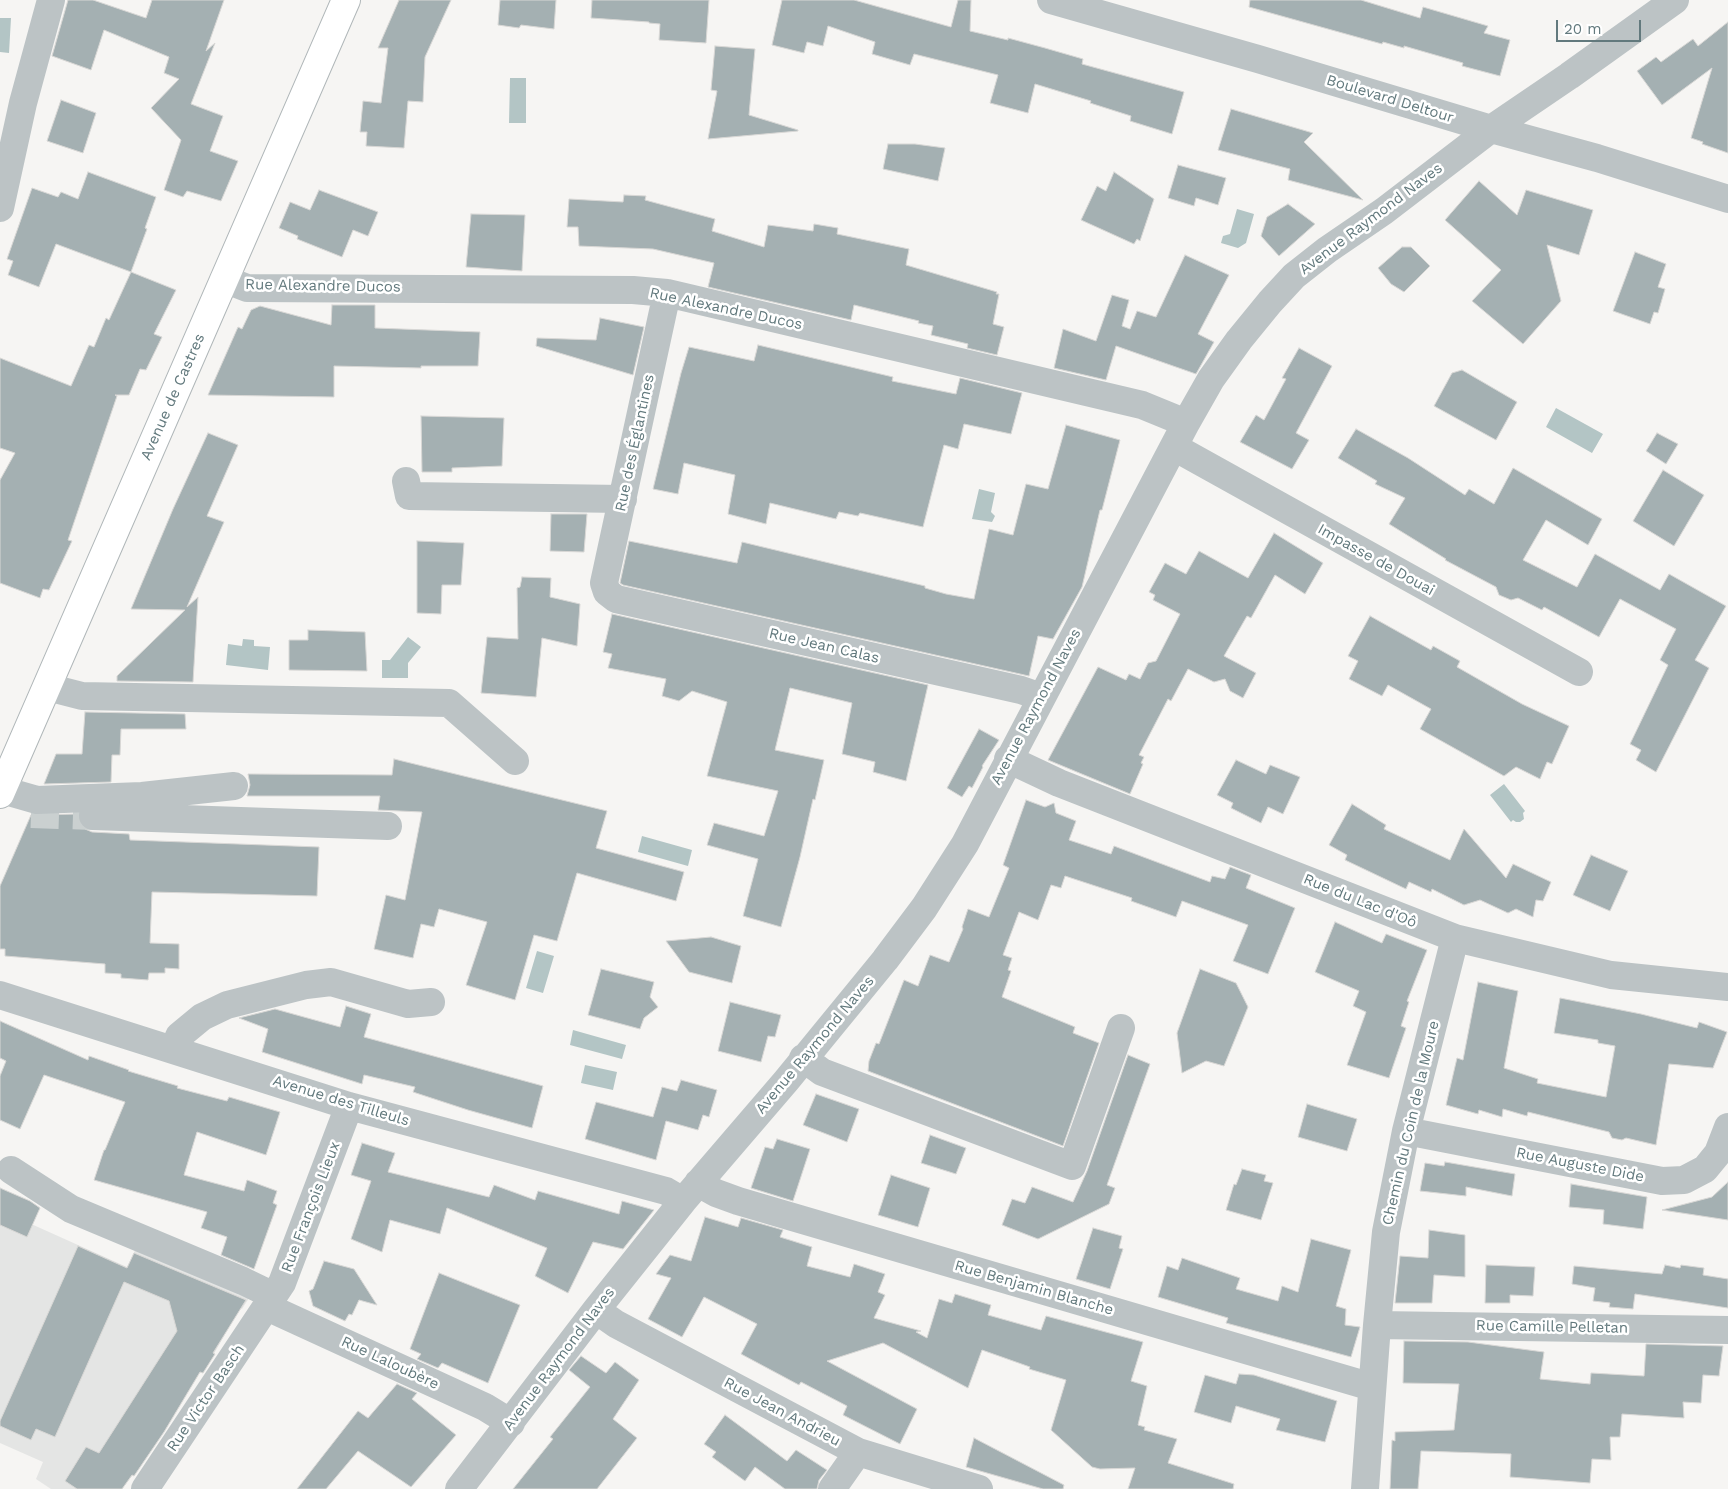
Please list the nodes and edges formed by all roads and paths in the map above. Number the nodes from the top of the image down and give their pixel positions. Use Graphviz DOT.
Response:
graph roads {
  1 [pos="51,0"];
  2 [pos="346,0"];
  3 [pos="1051,0"];
  4 [pos="1675,0"];
  5 [pos="1491,130"];
  6 [pos="1728,199"];
  7 [pos="0,208"];
  8 [pos="224,279"];
  9 [pos="667,293"];
  10 [pos="1186,423"];
  11 [pos="1174,447"];
  12 [pos="406,481"];
  13 [pos="623,499"];
  14 [pos="607,592"];
  15 [pos="1579,672"];
  16 [pos="47,687"];
  17 [pos="1041,698"];
  18 [pos="1008,759"];
  19 [pos="515,761"];
  20 [pos="234,786"];
  21 [pos="1,796"];
  22 [pos="31,814"];
  23 [pos="93,816"];
  24 [pos="388,826"];
  25 [pos="1455,938"];
  26 [pos="1728,987"];
  27 [pos="0,995"];
  28 [pos="431,1002"];
  29 [pos="1121,1028"];
  30 [pos="174,1049"];
  31 [pos="803,1058"];
  32 [pos="349,1106"];
  33 [pos="1728,1127"];
  34 [pos="1406,1131"];
  35 [pos="11,1170"];
  36 [pos="690,1192"];
  37 [pos="271,1301"];
  38 [pos="596,1310"];
  39 [pos="1377,1325"];
  40 [pos="1728,1330"];
  41 [pos="1372,1387"];
  42 [pos="511,1423"];
  43 [pos="858,1452"];
  44 [pos="145,1489"];
  45 [pos="459,1489"];
  46 [pos="832,1489"];
  47 [pos="979,1489"];
  48 [pos="1365,1489"];
  1 -- 7 [label="street"];
  2 -- 8 [label="main road, Avenue de Castres"];
  3 -- 5 [label="street, Boulevard Deltour"];
  4 -- 5 [label="street, Avenue Raymond Naves"];
  5 -- 6 [label="street, Boulevard Deltour"];
  5 -- 10 [label="street, Avenue Raymond Naves"];
  8 -- 9 [label="street, Rue Alexandre Ducos"];
  8 -- 16 [label="main road, Avenue de Castres"];
  9 -- 10 [label="street, Rue Alexandre Ducos"];
  9 -- 13 [label="street, Rue des Églantines"];
  10 -- 11 [label="street, Avenue Raymond Naves"];
  11 -- 15 [label="street, Impasse de Douai"];
  11 -- 17 [label="street, Avenue Raymond Naves"];
  12 -- 13 [label="street"];
  13 -- 14 [label="street, Rue des Églantines"];
  14 -- 17 [label="street, Rue Jean Calas"];
  16 -- 19 [label="street"];
  16 -- 21 [label="main road, Avenue de Castres"];
  17 -- 18 [label="street, Avenue Raymond Naves"];
  18 -- 25 [label="street, Rue du Lac d'Oô"];
  18 -- 31 [label="street, Avenue Raymond Naves"];
  20 -- 21 [label="street"];
  21 -- 22 [label="street"];
  23 -- 24 [label="street"];
  25 -- 26 [label="street, Rue du Lac d'Oô"];
  25 -- 34 [label="street, Chemin du Coin de la Moure"];
  27 -- 30 [label="street, Avenue des Tilleuls"];
  28 -- 30 [label="street"];
  29 -- 31 [label="street"];
  30 -- 32 [label="street, Avenue des Tilleuls"];
  31 -- 36 [label="street, Avenue Raymond Naves"];
  32 -- 36 [label="street, Avenue des Tilleuls"];
  32 -- 37 [label="street, Rue François Lieux"];
  33 -- 34 [label="street, Rue Auguste Dide"];
  34 -- 39 [label="street, Chemin du Coin de la Moure"];
  35 -- 37 [label="street, Rue Laloubère"];
  36 -- 38 [label="street, Avenue Raymond Naves"];
  36 -- 41 [label="street, Rue Benjamin Blanche"];
  37 -- 42 [label="street, Rue Laloubère"];
  37 -- 44 [label="street, Rue Victor Basch"];
  38 -- 42 [label="street, Avenue Raymond Naves"];
  38 -- 43 [label="street, Rue Jean Andrieu"];
  39 -- 40 [label="street, Rue Camille Pelletan"];
  39 -- 41 [label="street, Chemin du Coin de la Moure"];
  41 -- 48 [label="street, Chemin du Coin de la Moure"];
  42 -- 45 [label="street, Avenue Raymond Naves"];
  43 -- 46 [label="street"];
  43 -- 47 [label="street, Rue Jean Andrieu"];
}
